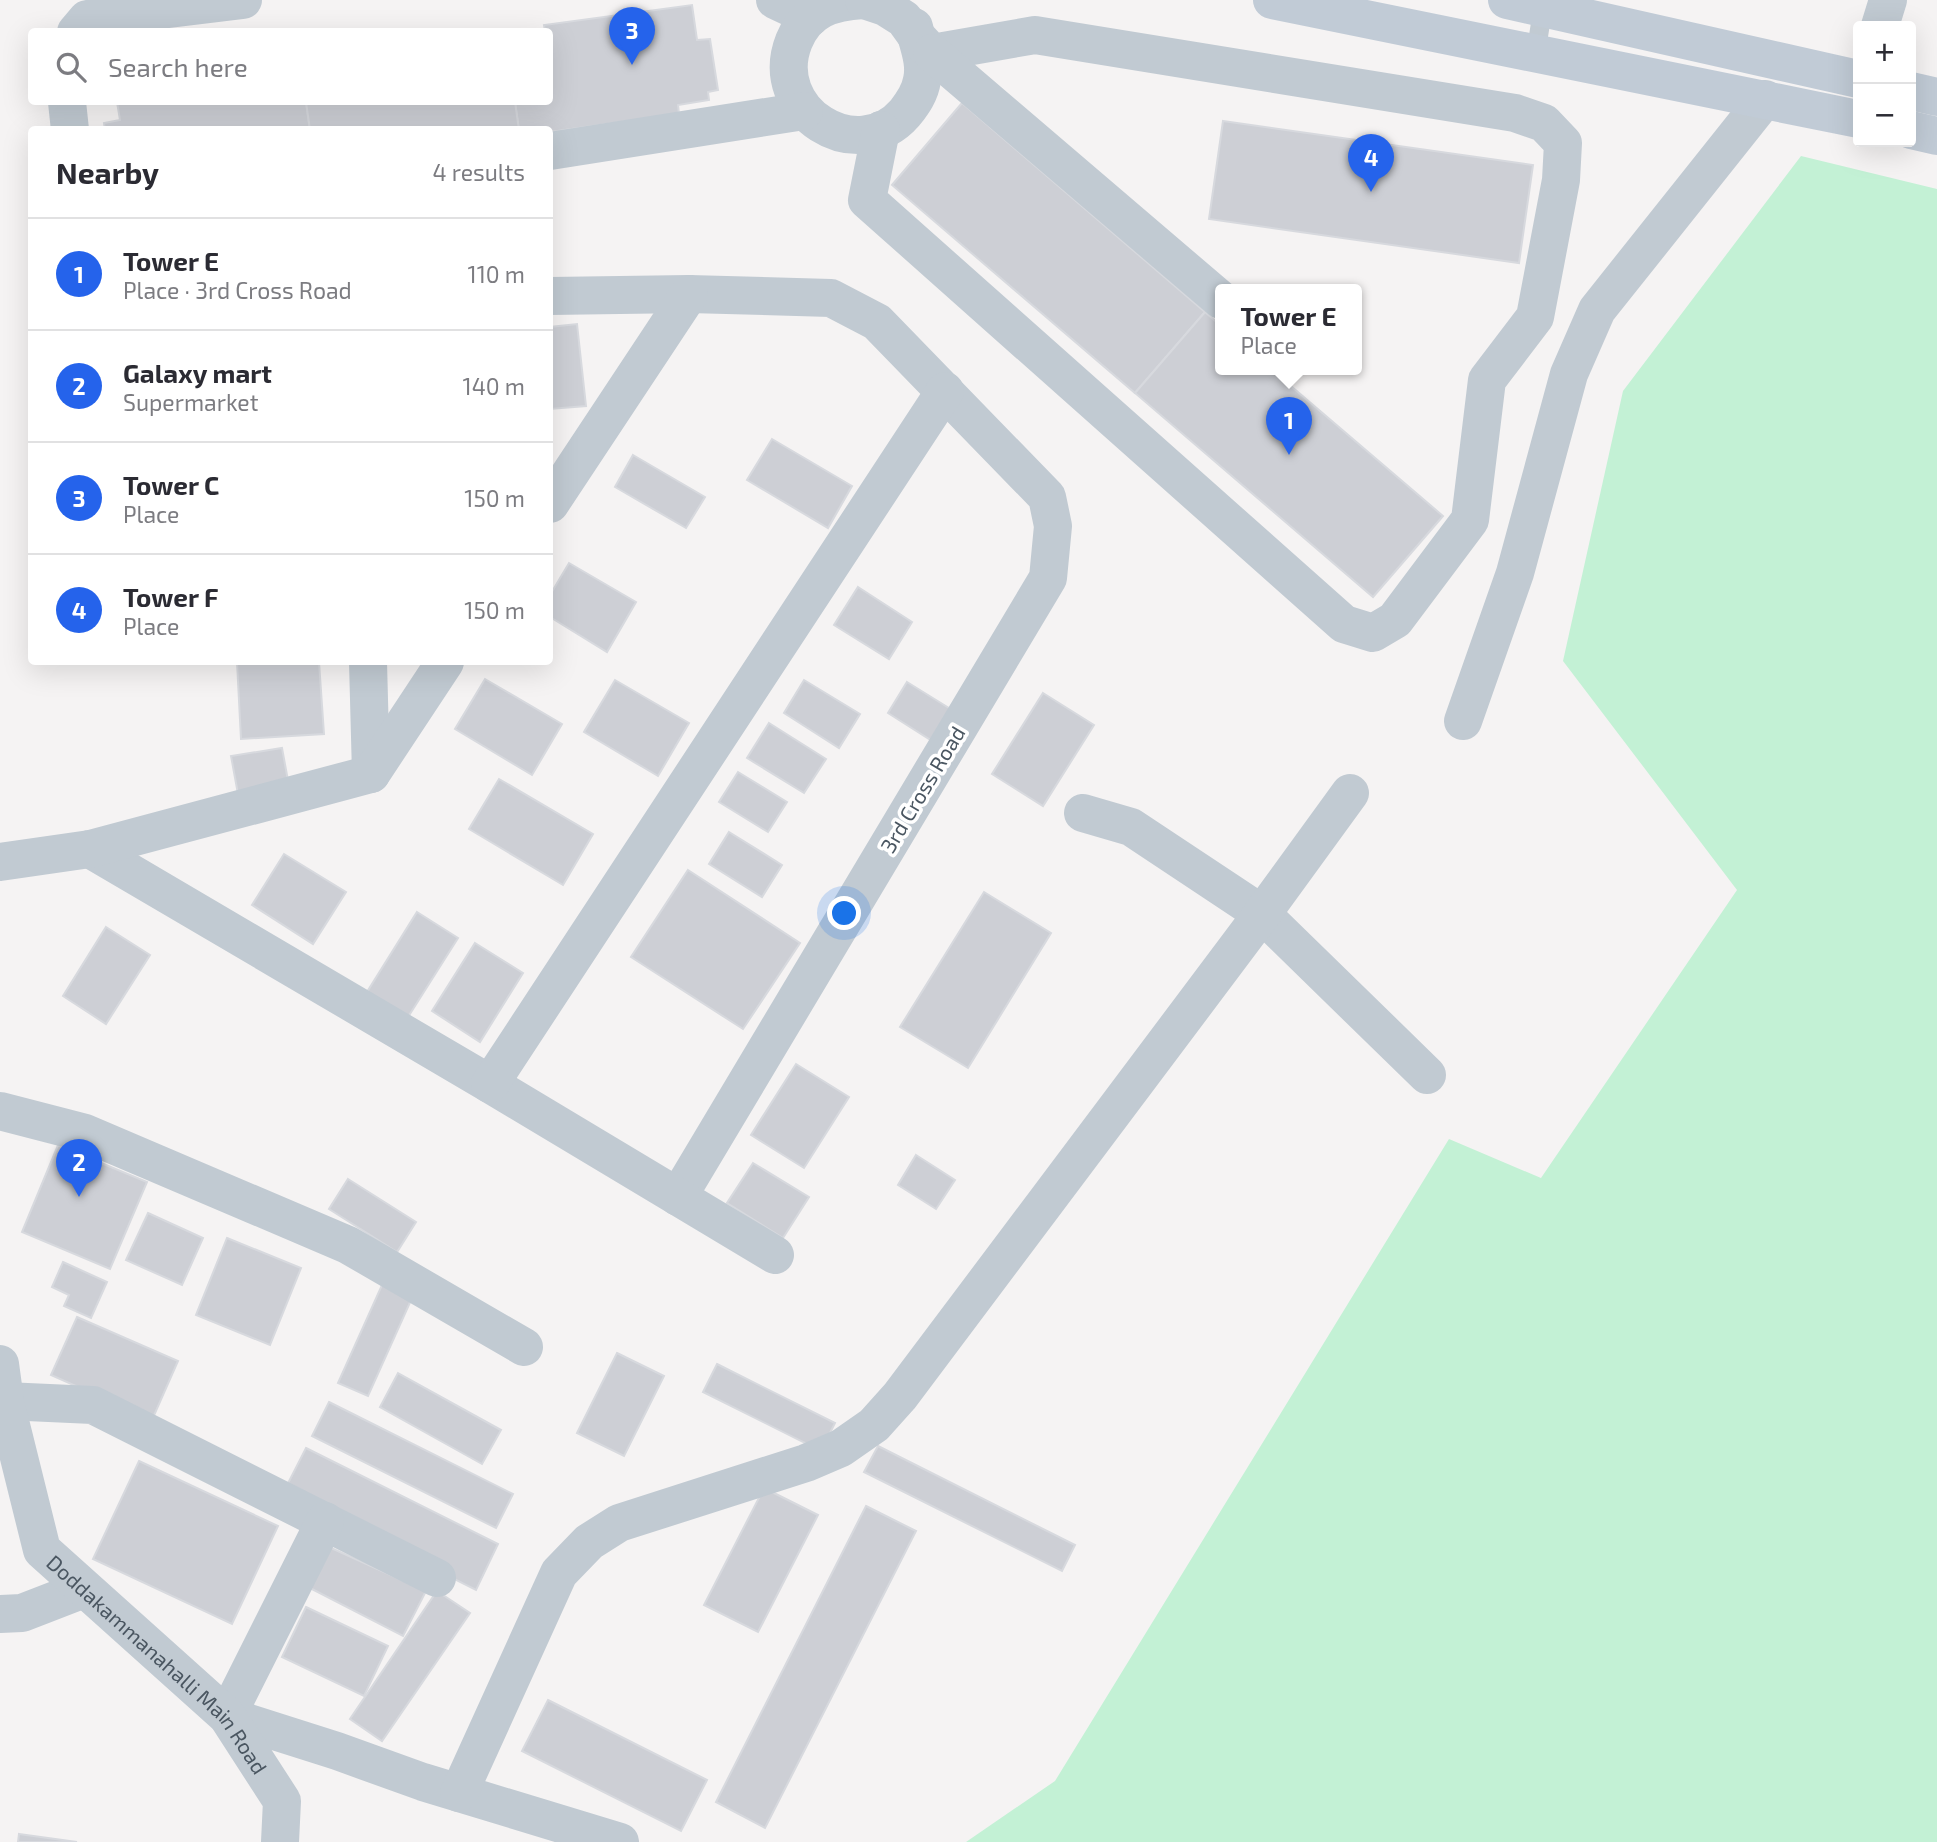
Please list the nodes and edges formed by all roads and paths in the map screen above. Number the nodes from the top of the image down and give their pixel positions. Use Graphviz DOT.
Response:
graph roads {
  1 [pos="243,0"];
  2 [pos="775,0"];
  3 [pos="864,0"];
  4 [pos="908,0"];
  5 [pos="1272,0"];
  6 [pos="1507,0"];
  7 [pos="1888,0"];
  8 [pos="1544,4"];
  9 [pos="820,8"];
  10 [pos="1882,21"];
  11 [pos="79,28"];
  12 [pos="925,45"];
  13 [pos="1536,52"];
  14 [pos="1853,78"];
  15 [pos="1916,92"];
  16 [pos="1937,97"];
  17 [pos="1765,99"];
  18 [pos="66,105"];
  19 [pos="1853,107"];
  20 [pos="804,111"];
  21 [pos="69,126"];
  22 [pos="881,130"];
  23 [pos="1916,132"];
  24 [pos="1937,136"];
  25 [pos="553,151"];
  26 [pos="689,294"];
  27 [pos="1215,295"];
  28 [pos="553,296"];
  29 [pos="945,391"];
  30 [pos="553,499"];
  31 [pos="368,665"];
  32 [pos="443,665"];
  33 [pos="1463,721"];
  34 [pos="371,774"];
  35 [pos="1350,793"];
  36 [pos="1083,813"];
  37 [pos="90,849"];
  38 [pos="0,862"];
  39 [pos="1262,914"];
  40 [pos="1427,1075"];
  41 [pos="490,1084"];
  42 [pos="0,1111"];
  43 [pos="678,1197"];
  44 [pos="775,1255"];
  45 [pos="524,1346"];
  46 [pos="0,1364"];
  47 [pos="5,1401"];
  48 [pos="7,1441"];
  49 [pos="325,1521"];
  50 [pos="437,1578"];
  51 [pos="84,1589"];
  52 [pos="0,1614"];
  53 [pos="228,1716"];
  54 [pos="459,1793"];
  55 [pos="280,1842"];
  56 [pos="620,1842"];
  1 -- 11 [label="street"];
  2 -- 9 [label="street"];
  3 -- 9 [label="street"];
  3 -- 12 [label="street"];
  4 -- 12 [label="street"];
  5 -- 13 [label="main road"];
  6 -- 8 [label="main road"];
  7 -- 10 [label="street"];
  8 -- 13 [label="lane"];
  8 -- 14 [label="main road"];
  9 -- 20 [label="street"];
  12 -- 22 [label="street"];
  12 -- 22 [label="street"];
  12 -- 27 [label="street"];
  13 -- 17 [label="main road"];
  15 -- 16 [label="main road"];
  17 -- 19 [label="main road"];
  17 -- 33 [label="street"];
  18 -- 21 [label="street"];
  20 -- 22 [label="street"];
  20 -- 25 [label="street"];
  23 -- 24 [label="main road"];
  26 -- 28 [label="street, 3rd Cross Road"];
  26 -- 29 [label="street, 3rd Cross Road"];
  26 -- 30 [label="street"];
  29 -- 41 [label="street"];
  29 -- 43 [label="street, 3rd Cross Road"];
  31 -- 34 [label="street"];
  32 -- 34 [label="street"];
  34 -- 37 [label="street"];
  35 -- 39 [label="street"];
  36 -- 39 [label="street"];
  37 -- 38 [label="street"];
  37 -- 41 [label="street"];
  39 -- 40 [label="street"];
  39 -- 54 [label="street"];
  41 -- 43 [label="street"];
  42 -- 45 [label="street"];
  43 -- 44 [label="street"];
  46 -- 47 [label="street, Doddakammanahalli Main Road"];
  47 -- 48 [label="street, Doddakammanahalli Main Road"];
  47 -- 49 [label="street"];
  48 -- 51 [label="street, Doddakammanahalli Main Road"];
  49 -- 50 [label="street"];
  49 -- 53 [label="street"];
  51 -- 52 [label="street"];
  51 -- 53 [label="street, Doddakammanahalli Main Road"];
  53 -- 54 [label="street"];
  53 -- 55 [label="street, Doddakammanahalli Main Road"];
  54 -- 56 [label="street"];
}
